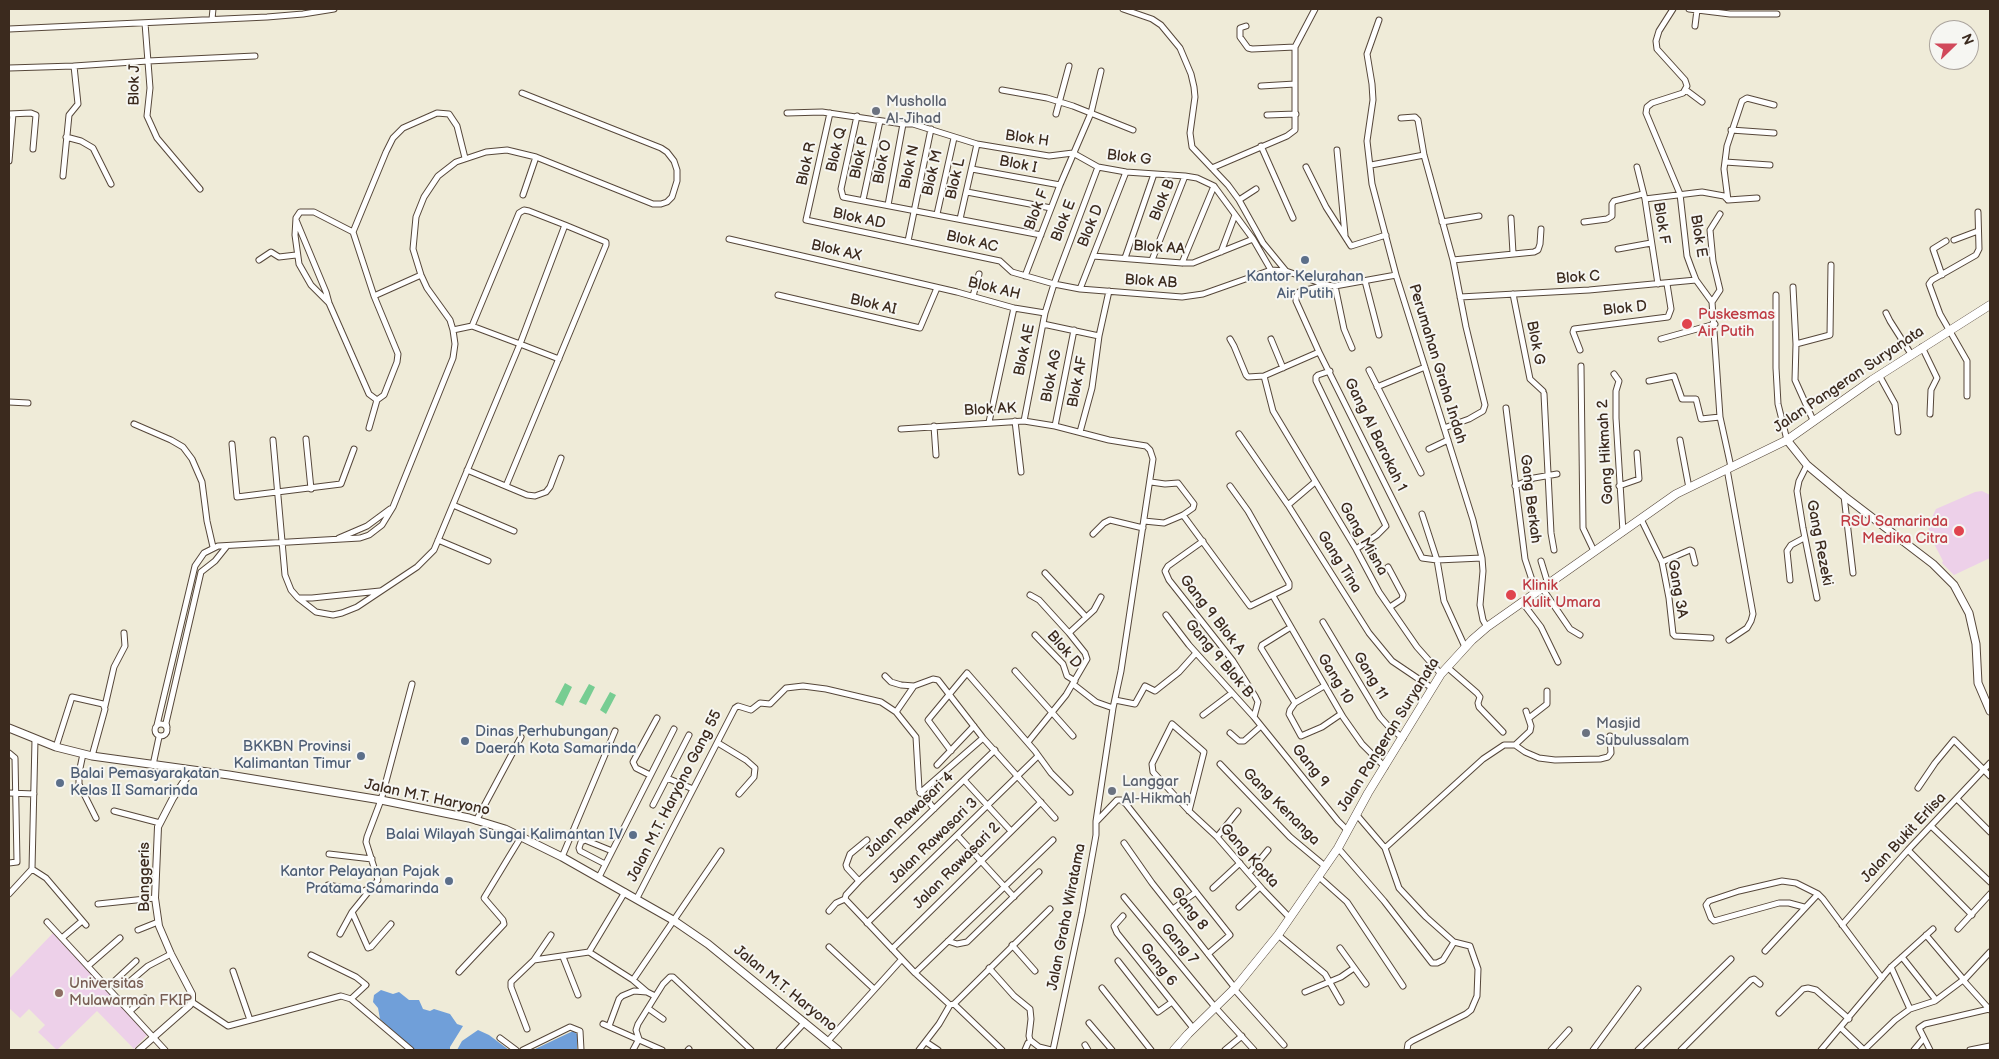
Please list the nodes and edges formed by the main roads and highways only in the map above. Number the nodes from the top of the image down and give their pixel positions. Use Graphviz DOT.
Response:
graph roads {
  1 [pos="1990,305"];
  2 [pos="1787,440"];
  3 [pos="1990,711"];
  4 [pos="9,728"];
  5 [pos="838,1050"];
  6 [pos="1174,1050"];
  1 -- 2 [label="main road, Jalan Pangeran Suryanata"];
  2 -- 3 [label="main road"];
  2 -- 6 [label="main road, Jalan Pangeran Suryanata"];
  4 -- 5 [label="main road, Jalan M.T. Haryono"];
}
